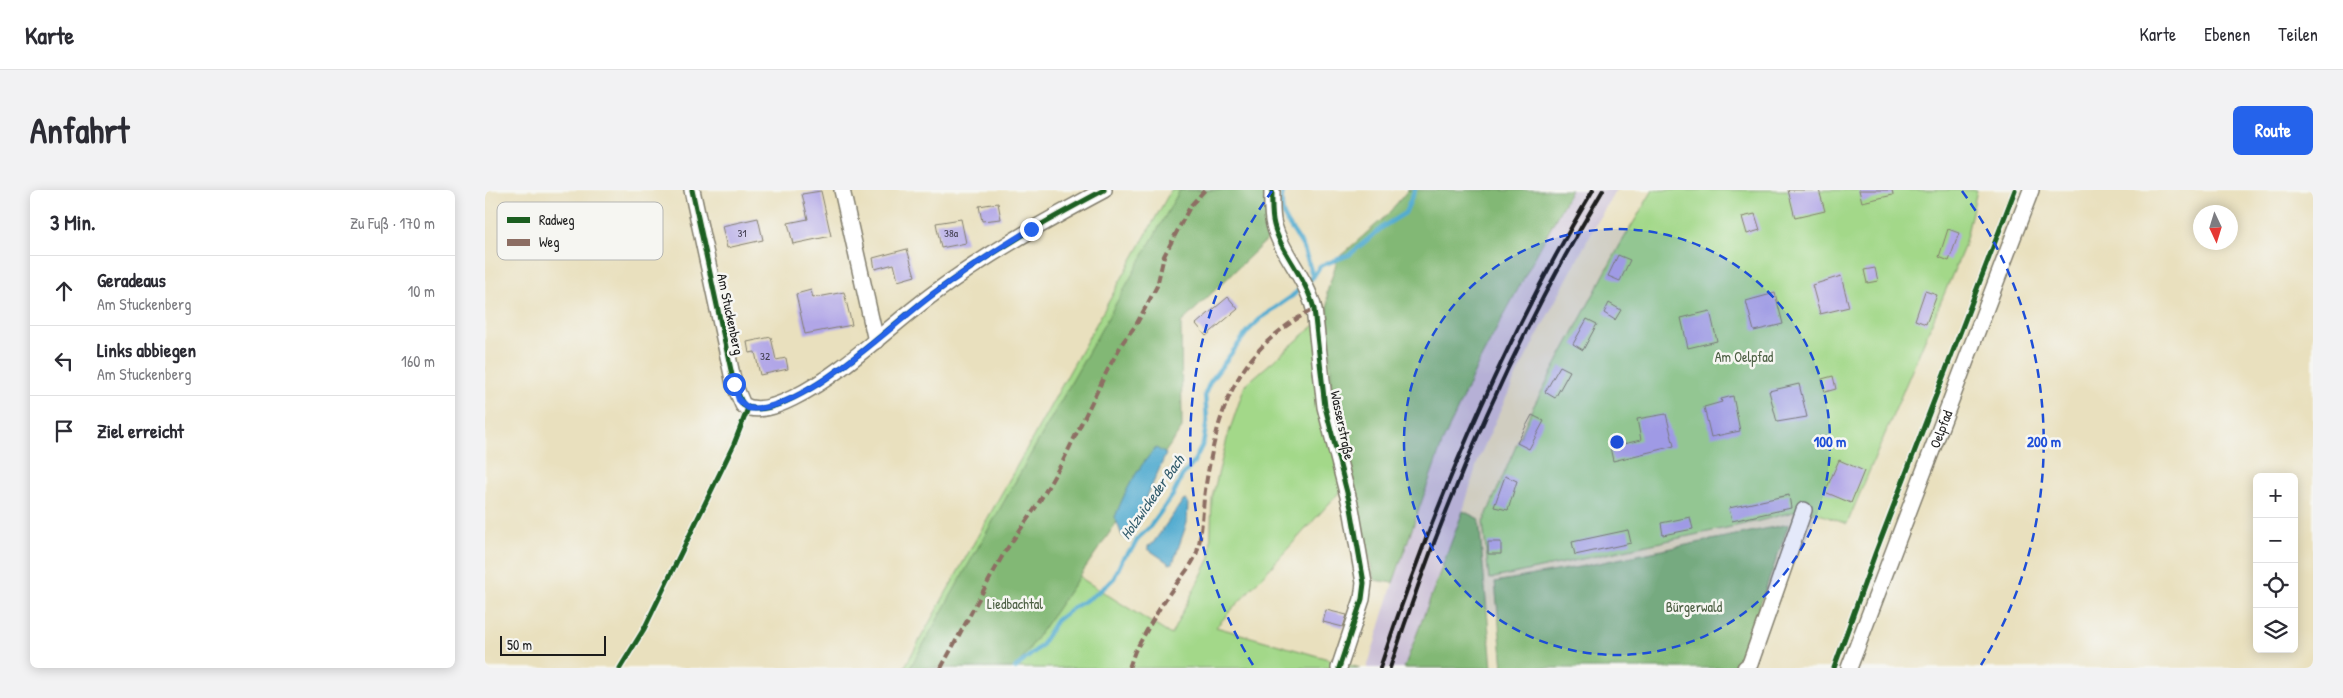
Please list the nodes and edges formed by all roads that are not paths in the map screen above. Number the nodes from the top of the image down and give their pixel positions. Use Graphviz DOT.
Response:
graph roads {
  1 [pos="692,190"];
  2 [pos="842,190"];
  3 [pos="1104,190"];
  4 [pos="1272,190"];
  5 [pos="2031,190"];
  6 [pos="876,340"];
  7 [pos="1804,510"];
  8 [pos="1339,668"];
  9 [pos="1745,668"];
  10 [pos="1849,668"];
  1 -- 6 [label="street, Am Stuckenberg"];
  2 -- 6 [label="street"];
  3 -- 6 [label="street, Am Stuckenberg"];
  4 -- 8 [label="street, Wasserstraße"];
  5 -- 10 [label="street, Oelpfad"];
  7 -- 9 [label="street"];
}
